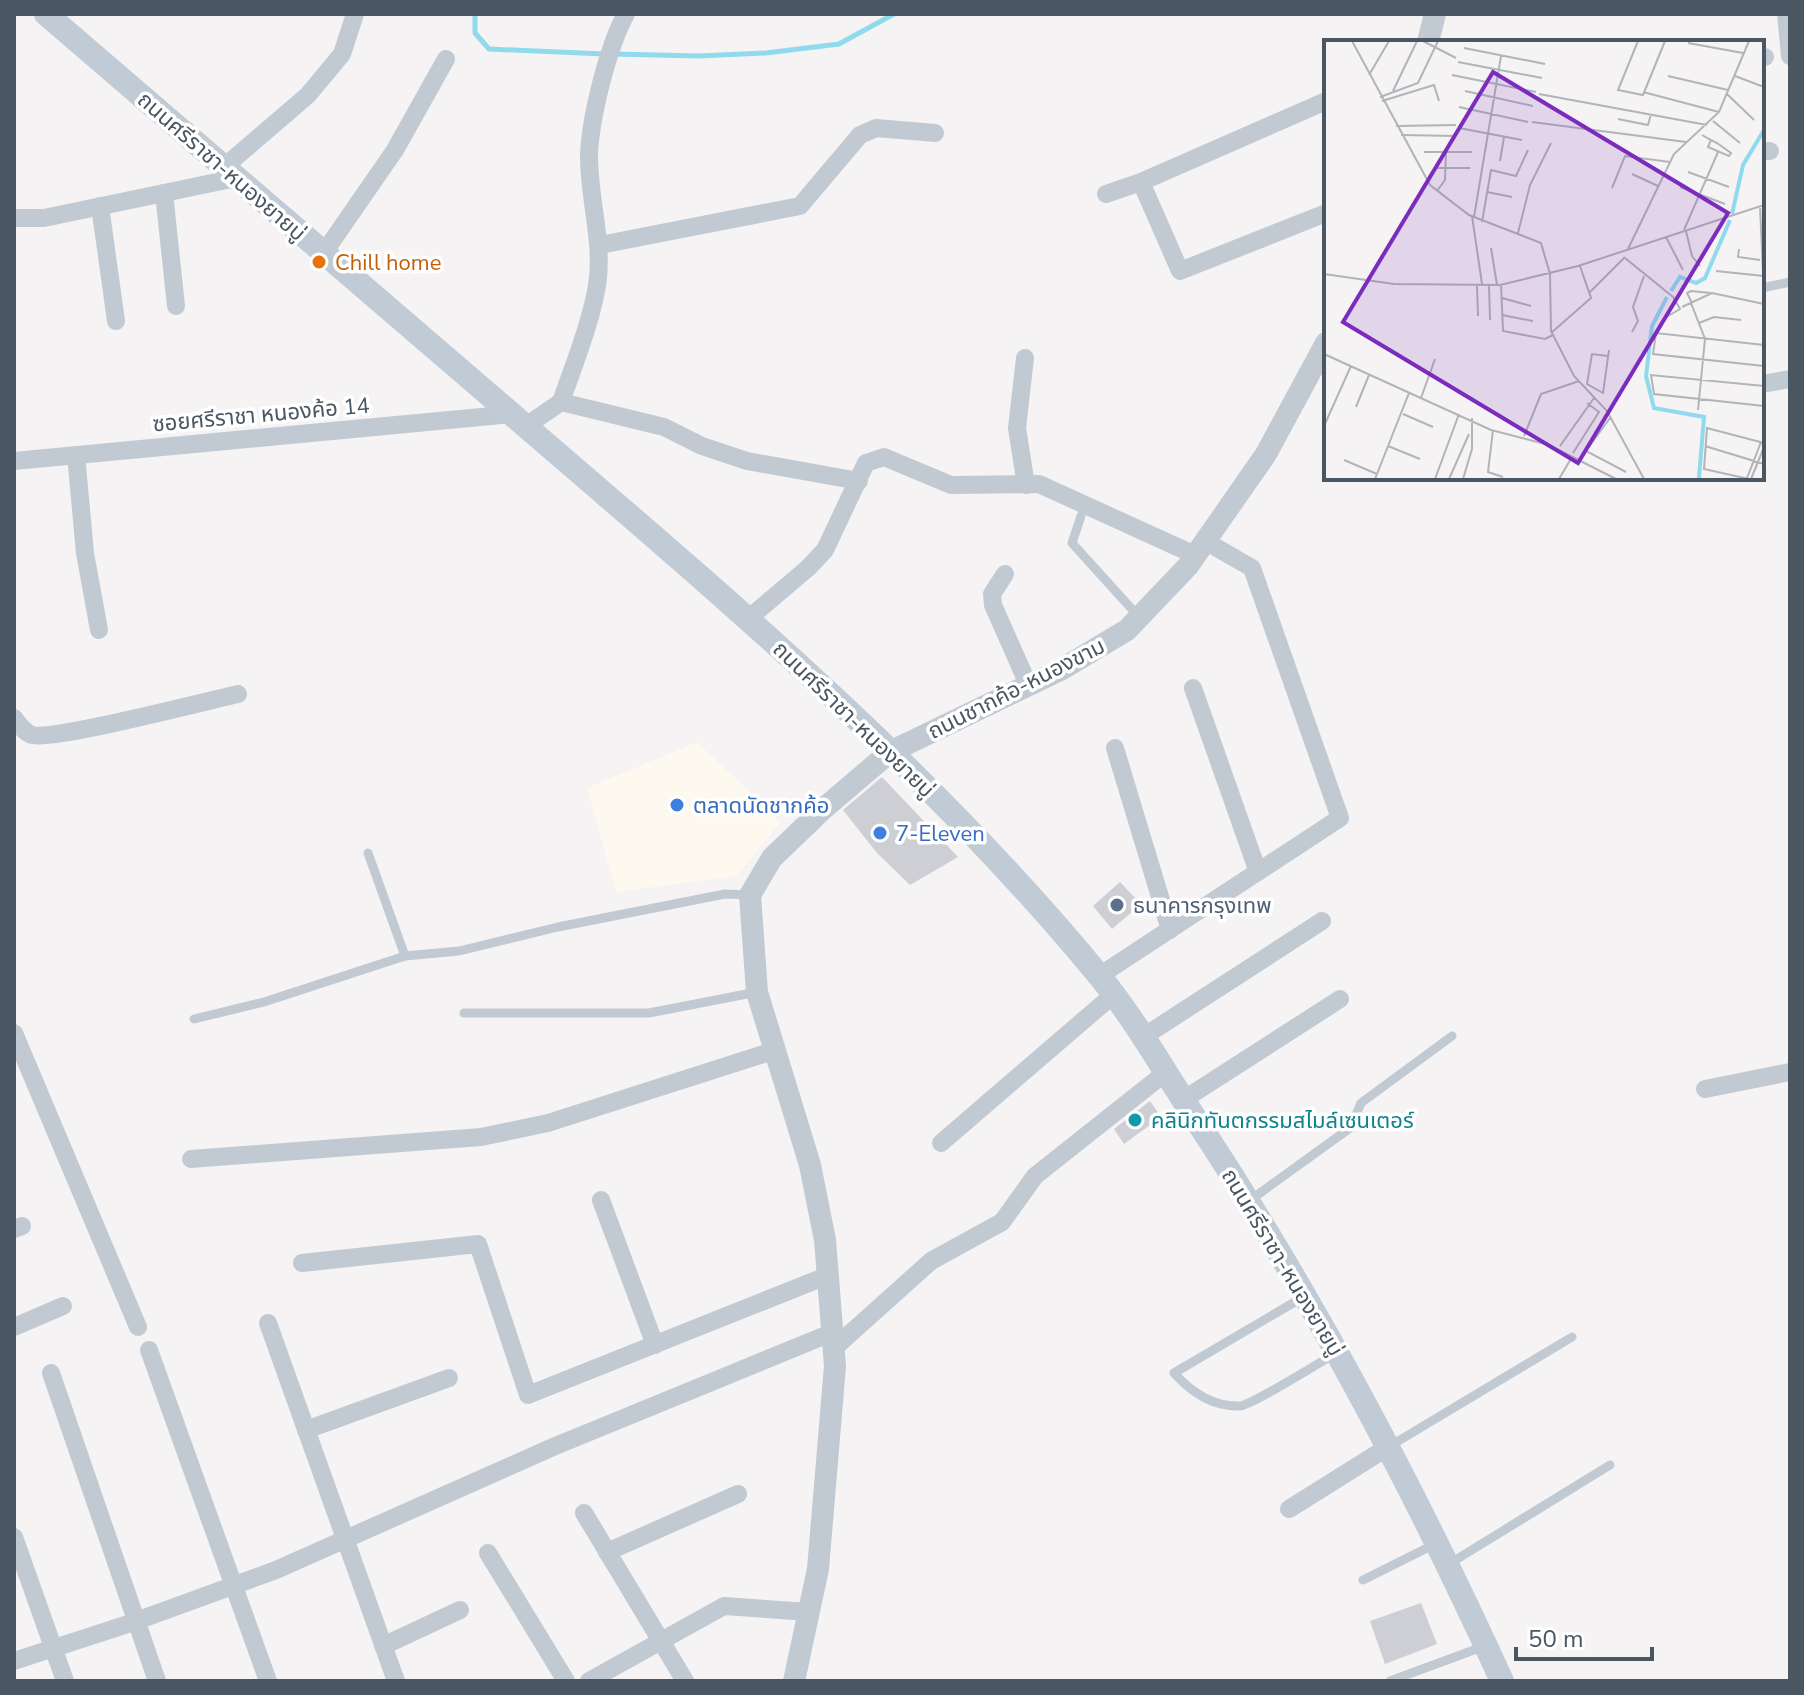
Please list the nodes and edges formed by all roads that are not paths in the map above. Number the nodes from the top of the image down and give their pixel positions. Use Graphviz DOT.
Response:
graph roads {
  1 [pos="46,14"];
  2 [pos="355,14"];
  3 [pos="626,14"];
  4 [pos="1435,14"];
  5 [pos="1786,14"];
  6 [pos="1428,40"];
  7 [pos="1790,53"];
  8 [pos="446,59"];
  9 [pos="1324,102"];
  10 [pos="935,133"];
  11 [pos="230,172"];
  12 [pos="1141,182"];
  13 [pos="164,193"];
  14 [pos="1106,194"];
  15 [pos="100,206"];
  16 [pos="1324,214"];
  17 [pos="14,218"];
  18 [pos="600,245"];
  19 [pos="323,254"];
  20 [pos="1790,282"];
  21 [pos="1764,288"];
  22 [pos="176,306"];
  23 [pos="116,321"];
  24 [pos="1324,347"];
  25 [pos="1025,358"];
  26 [pos="1790,379"];
  27 [pos="1764,384"];
  28 [pos="561,402"];
  29 [pos="519,420"];
  30 [pos="76,455"];
  31 [pos="14,461"];
  32 [pos="859,481"];
  33 [pos="1026,485"];
  34 [pos="1081,516"];
  35 [pos="1200,548"];
  36 [pos="1005,574"];
  37 [pos="1139,617"];
  38 [pos="749,618"];
  39 [pos="99,630"];
  40 [pos="1028,684"];
  41 [pos="1193,688"];
  42 [pos="238,694"];
  43 [pos="14,718"];
  44 [pos="1115,748"];
  45 [pos="890,752"];
  46 [pos="368,853"];
  47 [pos="1258,872"];
  48 [pos="750,895"];
  49 [pos="1322,921"];
  50 [pos="1170,930"];
  51 [pos="405,956"];
  52 [pos="1106,986"];
  53 [pos="757,992"];
  54 [pos="1340,999"];
  55 [pos="464,1013"];
  56 [pos="194,1019"];
  57 [pos="14,1033"];
  58 [pos="1452,1036"];
  59 [pos="1143,1037"];
  60 [pos="776,1050"];
  61 [pos="1790,1072"];
  62 [pos="1165,1073"];
  63 [pos="1705,1089"];
  64 [pos="1183,1100"];
  65 [pos="941,1143"];
  66 [pos="191,1159"];
  67 [pos="601,1200"];
  68 [pos="1249,1201"];
  69 [pos="302,1263"];
  70 [pos="829,1275"];
  71 [pos="1305,1296"];
  72 [pos="63,1306"];
  73 [pos="268,1323"];
  74 [pos="14,1327"];
  75 [pos="138,1327"];
  76 [pos="1572,1337"];
  77 [pos="832,1341"];
  78 [pos="655,1345"];
  79 [pos="149,1350"];
  80 [pos="1337,1352"];
  81 [pos="51,1373"];
  82 [pos="449,1378"];
  83 [pos="306,1430"];
  84 [pos="1388,1447"];
  85 [pos="1610,1465"];
  86 [pos="738,1494"];
  87 [pos="1289,1509"];
  88 [pos="584,1513"];
  89 [pos="14,1537"];
  90 [pos="345,1539"];
  91 [pos="607,1552"];
  92 [pos="488,1553"];
  93 [pos="1444,1553"];
  94 [pos="1363,1580"];
  95 [pos="235,1585"];
  96 [pos="460,1610"];
  97 [pos="809,1612"];
  98 [pos="136,1621"];
  99 [pos="660,1642"];
  100 [pos="383,1646"];
  101 [pos="1486,1646"];
  102 [pos="53,1648"];
  103 [pos="14,1661"];
  104 [pos="65,1681"];
  105 [pos="157,1681"];
  106 [pos="268,1681"];
  107 [pos="396,1681"];
  108 [pos="566,1681"];
  109 [pos="589,1681"];
  110 [pos="685,1681"];
  111 [pos="794,1681"];
  112 [pos="1390,1681"];
  113 [pos="1502,1681"];
  1 -- 11 [label="main road, ถนนศรีราชา-หนองยายบู่"];
  2 -- 11 [label="street"];
  3 -- 18 [label="street"];
  4 -- 6 [label="street"];
  5 -- 7 [label="street"];
  8 -- 19 [label="street"];
  9 -- 12 [label="street"];
  10 -- 18 [label="street"];
  11 -- 13 [label="street"];
  11 -- 19 [label="main road, ถนนศรีราชา-หนองยายบู่"];
  12 -- 14 [label="street"];
  12 -- 16 [label="street"];
  13 -- 15 [label="street"];
  13 -- 22 [label="street"];
  15 -- 17 [label="street"];
  15 -- 23 [label="street"];
  18 -- 28 [label="street"];
  19 -- 29 [label="main road, ถนนศรีราชา-หนองยายบู่"];
  20 -- 21 [label="lane"];
  24 -- 35 [label="street, ถนนชากค้อ-หนองขาม"];
  25 -- 33 [label="street"];
  26 -- 27 [label="street"];
  28 -- 29 [label="street"];
  28 -- 32 [label="street"];
  29 -- 30 [label="street, ซอยศรีราชา หนองค้อ 14"];
  29 -- 38 [label="main road, ถนนศรีราชา-หนองยายบู่"];
  30 -- 31 [label="street, ซอยศรีราชา หนองค้อ 14"];
  30 -- 39 [label="street"];
  32 -- 33 [label="street"];
  32 -- 38 [label="street"];
  33 -- 35 [label="street"];
  34 -- 37 [label="lane"];
  35 -- 37 [label="street, ถนนชากค้อ-หนองขาม"];
  35 -- 47 [label="street"];
  36 -- 40 [label="street"];
  37 -- 40 [label="street, ถนนชากค้อ-หนองขาม"];
  38 -- 45 [label="main road, ถนนศรีราชา-หนองยายบู่"];
  40 -- 45 [label="street, ถนนชากค้อ-หนองขาม"];
  41 -- 47 [label="street"];
  42 -- 43 [label="street"];
  44 -- 50 [label="street"];
  45 -- 48 [label="street, ถนนชากค้อ-หนองขาม"];
  45 -- 52 [label="main road, ถนนศรีราชา-หนองยายบู่"];
  46 -- 51 [label="lane"];
  47 -- 50 [label="street"];
  48 -- 51 [label="lane"];
  48 -- 53 [label="street"];
  49 -- 59 [label="street"];
  50 -- 52 [label="street"];
  51 -- 56 [label="lane"];
  52 -- 59 [label="main road, ถนนศรีราชา-หนองยายบู่"];
  52 -- 65 [label="street"];
  53 -- 55 [label="lane"];
  53 -- 60 [label="street"];
  54 -- 64 [label="street"];
  57 -- 75 [label="street"];
  58 -- 68 [label="lane"];
  59 -- 62 [label="main road, ถนนศรีราชา-หนองยายบู่"];
  60 -- 66 [label="street"];
  60 -- 70 [label="street"];
  61 -- 63 [label="street"];
  62 -- 64 [label="main road, ถนนศรีราชา-หนองยายบู่"];
  62 -- 77 [label="street"];
  64 -- 68 [label="main road, ถนนศรีราชา-หนองยายบู่"];
  67 -- 78 [label="street"];
  68 -- 71 [label="main road, ถนนศรีราชา-หนองยายบู่"];
  69 -- 78 [label="street"];
  70 -- 77 [label="street"];
  70 -- 78 [label="street"];
  71 -- 80 [label="main road, ถนนศรีราชา-หนองยายบู่"];
  71 -- 80 [label="lane"];
  72 -- 74 [label="street"];
  73 -- 83 [label="street"];
  76 -- 84 [label="lane"];
  77 -- 90 [label="street"];
  77 -- 97 [label="street"];
  79 -- 95 [label="street"];
  80 -- 84 [label="main road, ถนนศรีราชา-หนองยายบู่"];
  81 -- 98 [label="street"];
  82 -- 83 [label="street"];
  83 -- 90 [label="street"];
  84 -- 87 [label="street"];
  84 -- 93 [label="main road, ถนนศรีราชา-หนองยายบู่"];
  85 -- 93 [label="lane"];
  86 -- 91 [label="street"];
  88 -- 91 [label="street"];
  89 -- 102 [label="street"];
  90 -- 95 [label="street"];
  90 -- 100 [label="street"];
  91 -- 99 [label="street"];
  92 -- 108 [label="street"];
  93 -- 94 [label="lane"];
  93 -- 101 [label="main road, ถนนศรีราชา-หนองยายบู่"];
  95 -- 98 [label="street"];
  95 -- 106 [label="street"];
  96 -- 100 [label="street"];
  97 -- 99 [label="street"];
  97 -- 111 [label="street"];
  98 -- 102 [label="street"];
  98 -- 105 [label="street"];
  99 -- 109 [label="street"];
  99 -- 110 [label="street"];
  100 -- 107 [label="street"];
  101 -- 112 [label="lane"];
  101 -- 113 [label="main road, ถนนศรีราชา-หนองยายบู่"];
  102 -- 103 [label="street"];
  102 -- 104 [label="street"];
}
